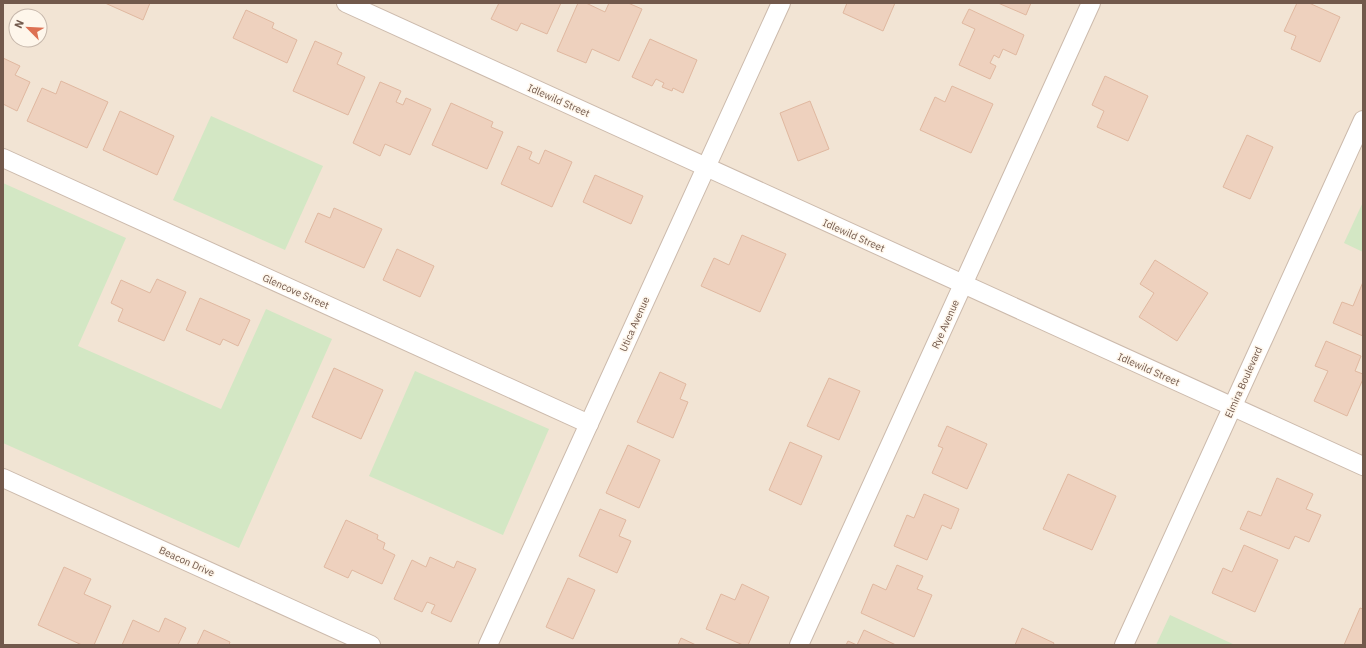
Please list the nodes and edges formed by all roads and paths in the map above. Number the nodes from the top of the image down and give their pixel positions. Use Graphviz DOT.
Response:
graph roads {
  1 [pos="346,3"];
  2 [pos="781,3"];
  3 [pos="1091,3"];
  4 [pos="1363,120"];
  5 [pos="3,158"];
  6 [pos="706,167"];
  7 [pos="963,284"];
  8 [pos="1232,406"];
  9 [pos="589,424"];
  10 [pos="1363,466"];
  11 [pos="3,478"];
  12 [pos="371,645"];
  13 [pos="488,645"];
  14 [pos="798,645"];
  15 [pos="1124,645"];
  1 -- 6 [label="street, Idlewild Street"];
  2 -- 6 [label="street, Utica Avenue"];
  3 -- 7 [label="street, Rye Avenue"];
  4 -- 8 [label="street, Elmira Boulevard"];
  5 -- 9 [label="street, Glencove Street"];
  6 -- 7 [label="street, Idlewild Street"];
  6 -- 9 [label="street, Utica Avenue"];
  7 -- 8 [label="street, Idlewild Street"];
  7 -- 14 [label="street, Rye Avenue"];
  8 -- 10 [label="street, Idlewild Street"];
  8 -- 15 [label="street, Elmira Boulevard"];
  9 -- 13 [label="street, Utica Avenue"];
  11 -- 12 [label="street, Beacon Drive"];
}
